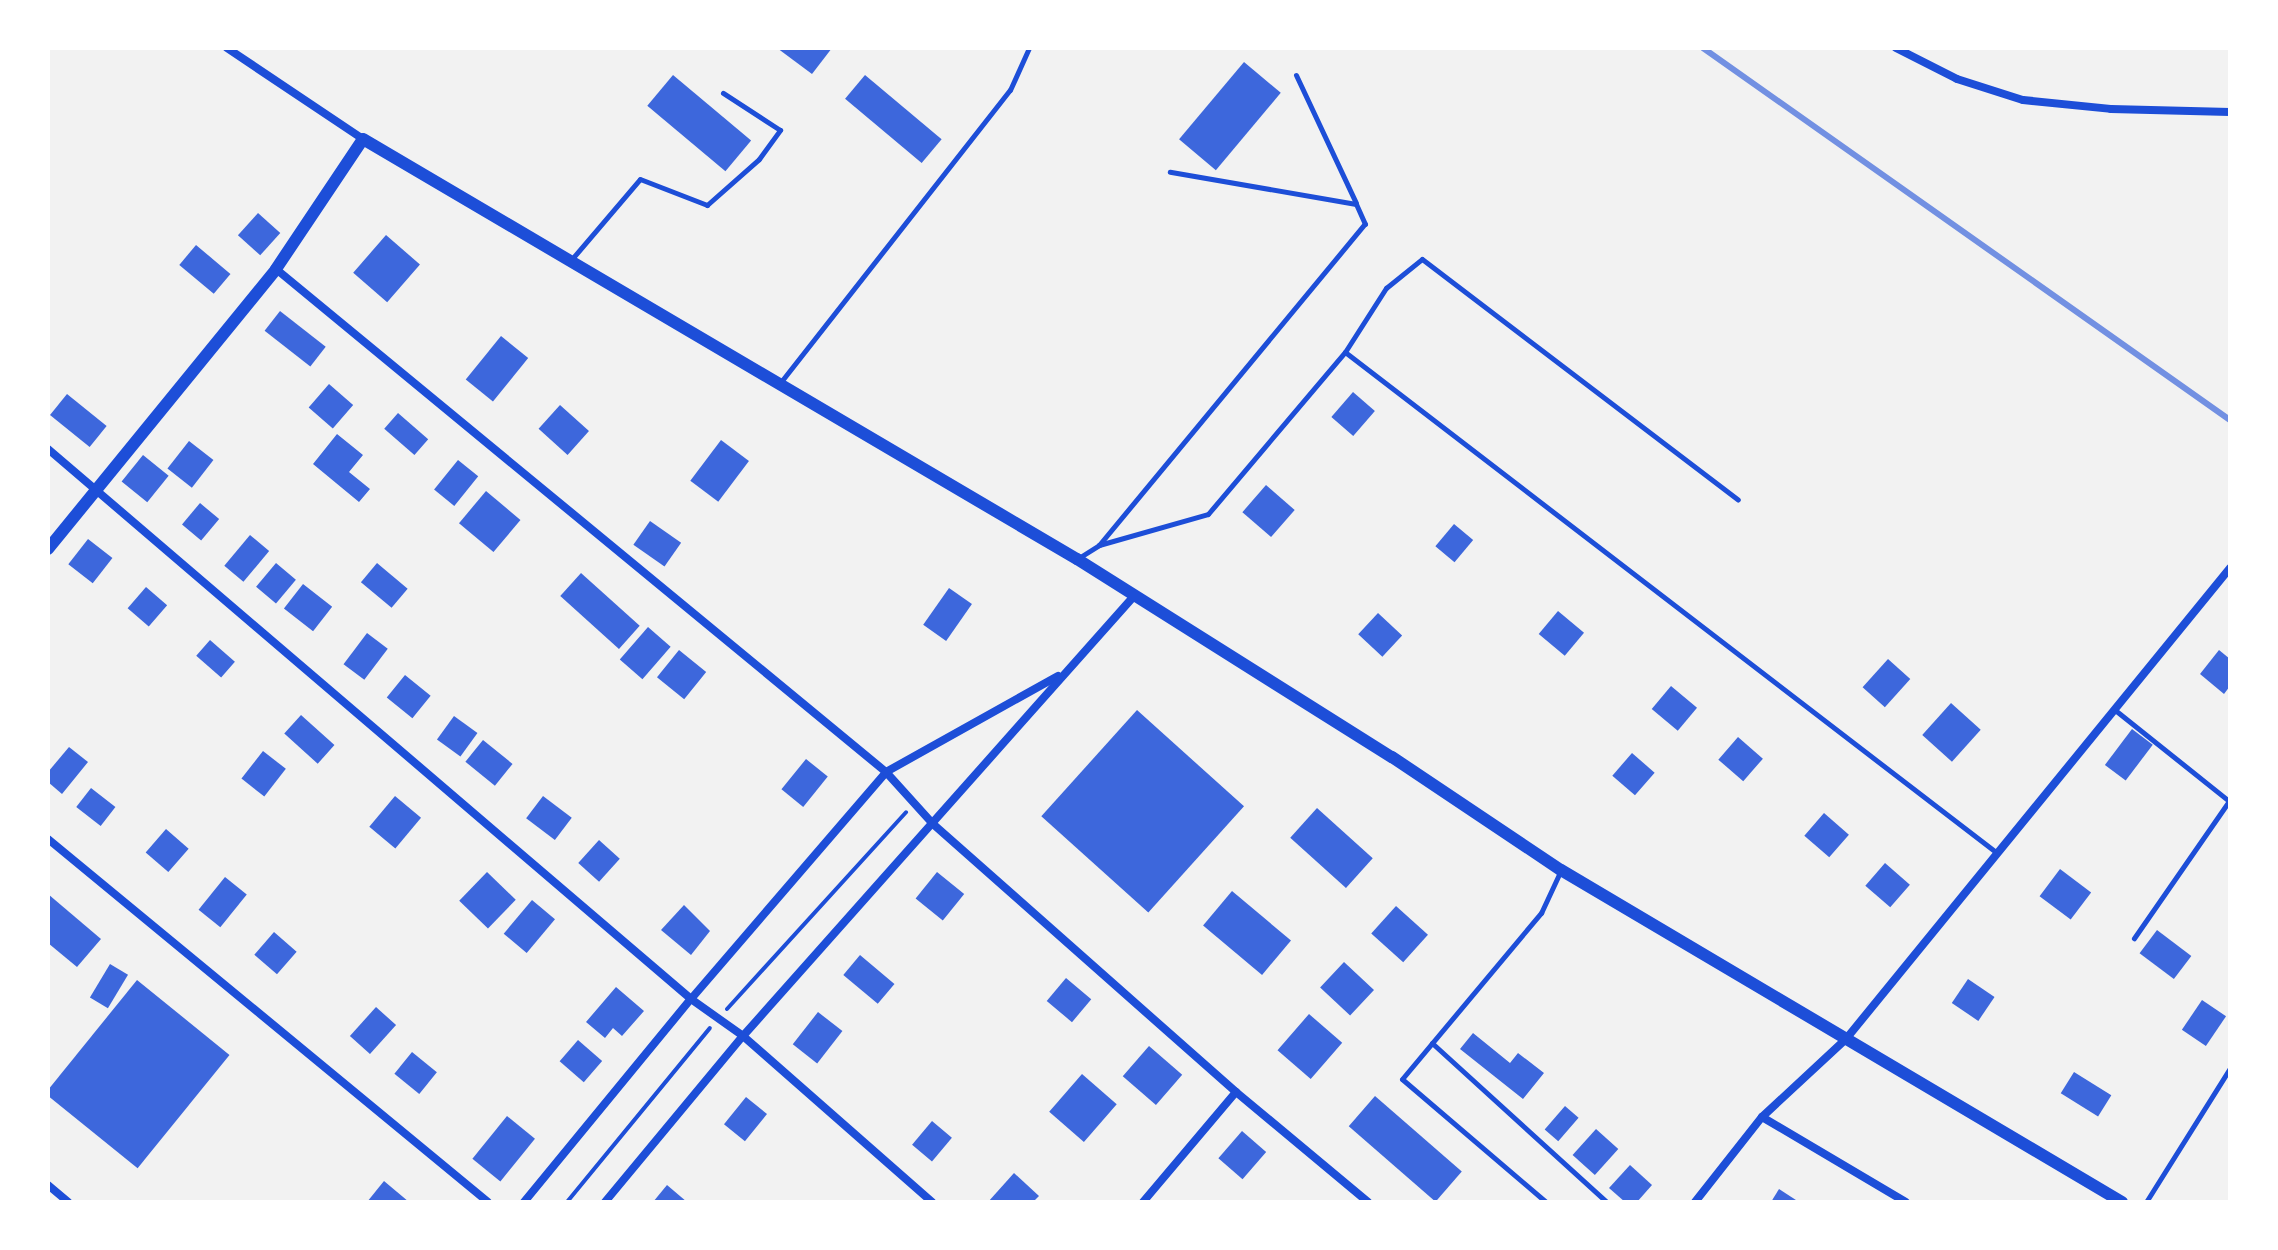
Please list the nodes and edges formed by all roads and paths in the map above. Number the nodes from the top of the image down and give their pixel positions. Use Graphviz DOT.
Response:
graph roads {
  1 [pos="227,48"];
  2 [pos="1029,48"];
  3 [pos="1896,48"];
  4 [pos="1296,75"];
  5 [pos="723,93"];
  6 [pos="2230,112"];
  7 [pos="363,139"];
  8 [pos="1170,172"];
  9 [pos="1356,204"];
  10 [pos="571,261"];
  11 [pos="276,269"];
  12 [pos="1345,352"];
  13 [pos="780,384"];
  14 [pos="48,449"];
  15 [pos="97,490"];
  16 [pos="1738,500"];
  17 [pos="1099,545"];
  18 [pos="48,549"];
  19 [pos="1077,559"];
  20 [pos="2230,568"];
  21 [pos="1135,595"];
  22 [pos="1063,673"];
  23 [pos="2115,710"];
  24 [pos="886,772"];
  25 [pos="2230,801"];
  26 [pos="915,802"];
  27 [pos="933,824"];
  28 [pos="48,839"];
  29 [pos="1998,853"];
  30 [pos="1561,870"];
  31 [pos="2134,938"];
  32 [pos="691,999"];
  33 [pos="718,1018"];
  34 [pos="743,1036"];
  35 [pos="1846,1039"];
  36 [pos="1432,1043"];
  37 [pos="2230,1068"];
  38 [pos="1236,1092"];
  39 [pos="1762,1117"];
  40 [pos="48,1185"];
  41 [pos="68,1202"];
  42 [pos="488,1202"];
  43 [pos="524,1202"];
  44 [pos="567,1202"];
  45 [pos="605,1202"];
  46 [pos="932,1202"];
  47 [pos="1143,1202"];
  48 [pos="1368,1202"];
  49 [pos="1546,1202"];
  50 [pos="1607,1202"];
  51 [pos="1695,1202"];
  52 [pos="1906,1202"];
  53 [pos="2122,1202"];
  54 [pos="2146,1202"];
  1 -- 7 [label="street"];
  2 -- 13 [label="lane"];
  3 -- 6 [label="street"];
  4 -- 9 [label="lane"];
  5 -- 10 [label="lane"];
  7 -- 10 [label="street"];
  7 -- 11 [label="street"];
  8 -- 9 [label="lane"];
  9 -- 17 [label="lane"];
  10 -- 13 [label="street"];
  11 -- 15 [label="street"];
  11 -- 24 [label="street"];
  12 -- 16 [label="lane"];
  12 -- 17 [label="lane"];
  12 -- 29 [label="lane"];
  13 -- 19 [label="street"];
  14 -- 15 [label="street"];
  15 -- 18 [label="street"];
  15 -- 32 [label="street"];
  17 -- 19 [label="lane"];
  19 -- 21 [label="street"];
  20 -- 23 [label="street"];
  21 -- 22 [label="street"];
  21 -- 30 [label="street"];
  22 -- 24 [label="street"];
  22 -- 27 [label="street"];
  23 -- 25 [label="lane"];
  23 -- 29 [label="street"];
  24 -- 26 [label="street"];
  24 -- 32 [label="street"];
  25 -- 31 [label="lane"];
  26 -- 27 [label="street"];
  26 -- 33 [label="path"];
  27 -- 34 [label="street"];
  27 -- 38 [label="street"];
  28 -- 42 [label="street"];
  29 -- 35 [label="street"];
  30 -- 35 [label="street"];
  30 -- 36 [label="lane"];
  32 -- 33 [label="street"];
  32 -- 43 [label="street"];
  33 -- 34 [label="street"];
  33 -- 44 [label="path"];
  34 -- 45 [label="street"];
  34 -- 46 [label="street"];
  35 -- 39 [label="street"];
  35 -- 53 [label="street"];
  36 -- 49 [label="lane"];
  36 -- 50 [label="lane"];
  37 -- 54 [label="lane"];
  38 -- 47 [label="street"];
  38 -- 48 [label="street"];
  39 -- 51 [label="street"];
  39 -- 52 [label="street"];
  40 -- 41 [label="street"];
}
